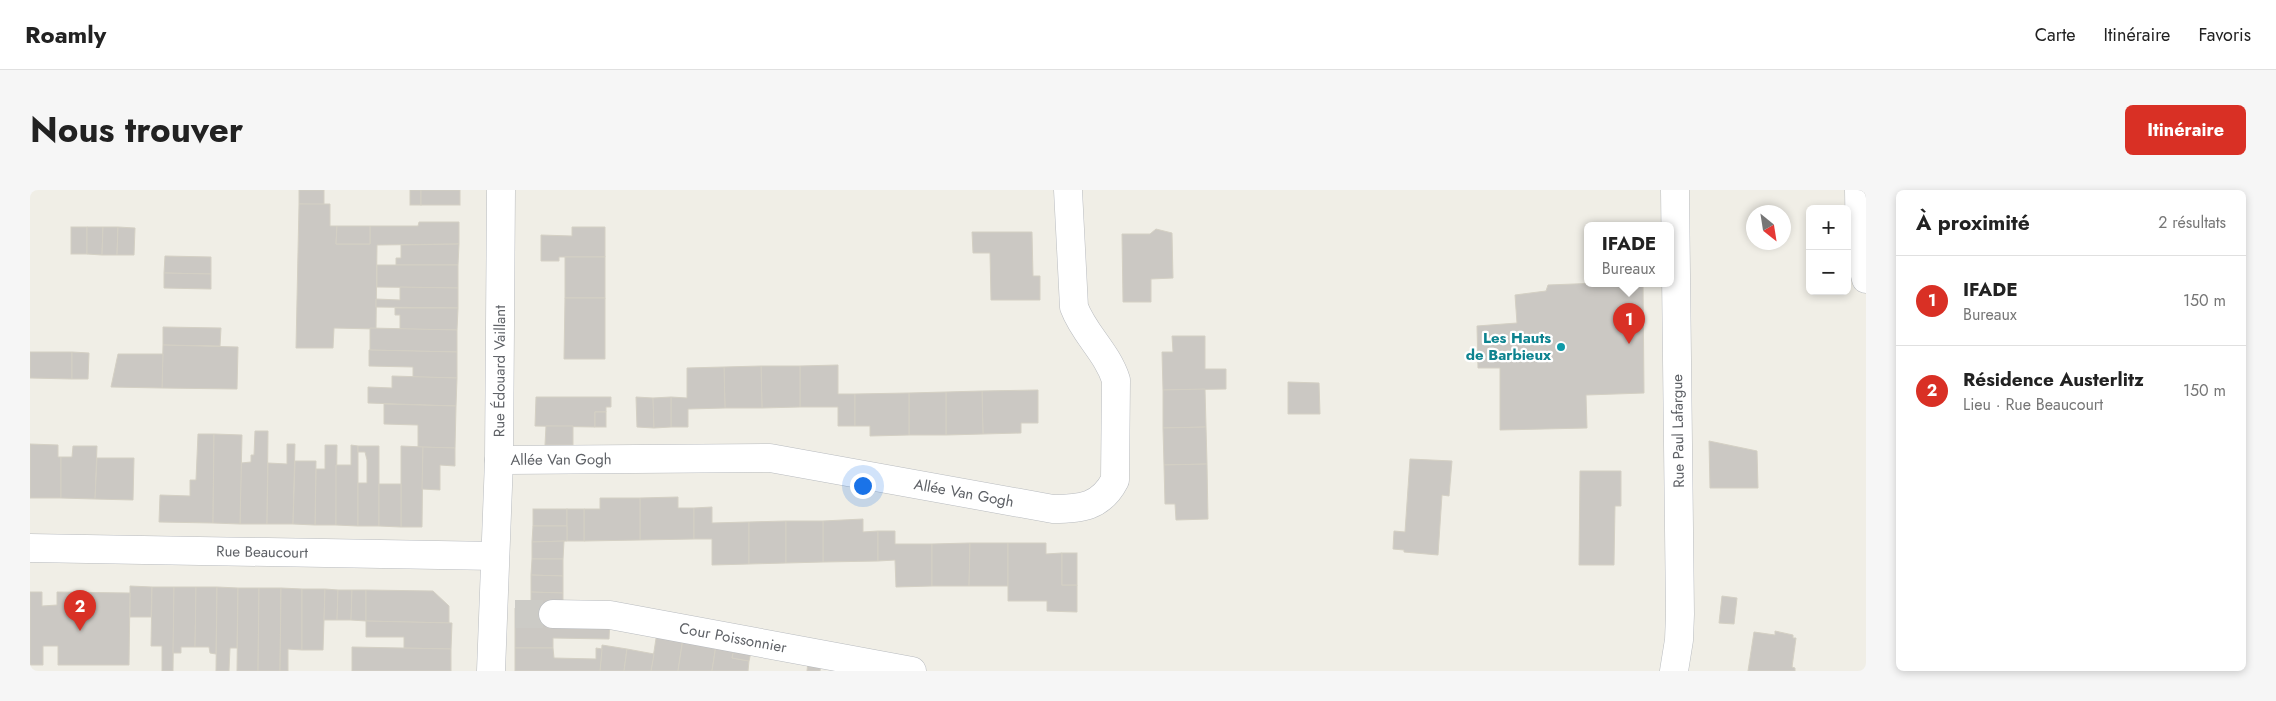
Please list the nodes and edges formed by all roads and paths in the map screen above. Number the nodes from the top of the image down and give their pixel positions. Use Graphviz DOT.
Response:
graph roads {
  1 [pos="501,190"];
  2 [pos="1068,190"];
  3 [pos="1675,190"];
  4 [pos="1859,190"];
  5 [pos="1866,279"];
  6 [pos="499,460"];
  7 [pos="30,548"];
  8 [pos="495,556"];
  9 [pos="553,614"];
  10 [pos="491,671"];
  11 [pos="912,671"];
  12 [pos="1674,671"];
  1 -- 6 [label="street, Rue Édouard Vaillant"];
  2 -- 6 [label="street, Allée Van Gogh"];
  3 -- 12 [label="street, Rue Paul Lafargue"];
  4 -- 5 [label="street"];
  6 -- 8 [label="street, Rue Édouard Vaillant"];
  7 -- 8 [label="street, Rue Beaucourt"];
  8 -- 10 [label="street, Rue Édouard Vaillant"];
  9 -- 11 [label="street, Cour Poissonnier"];
}
